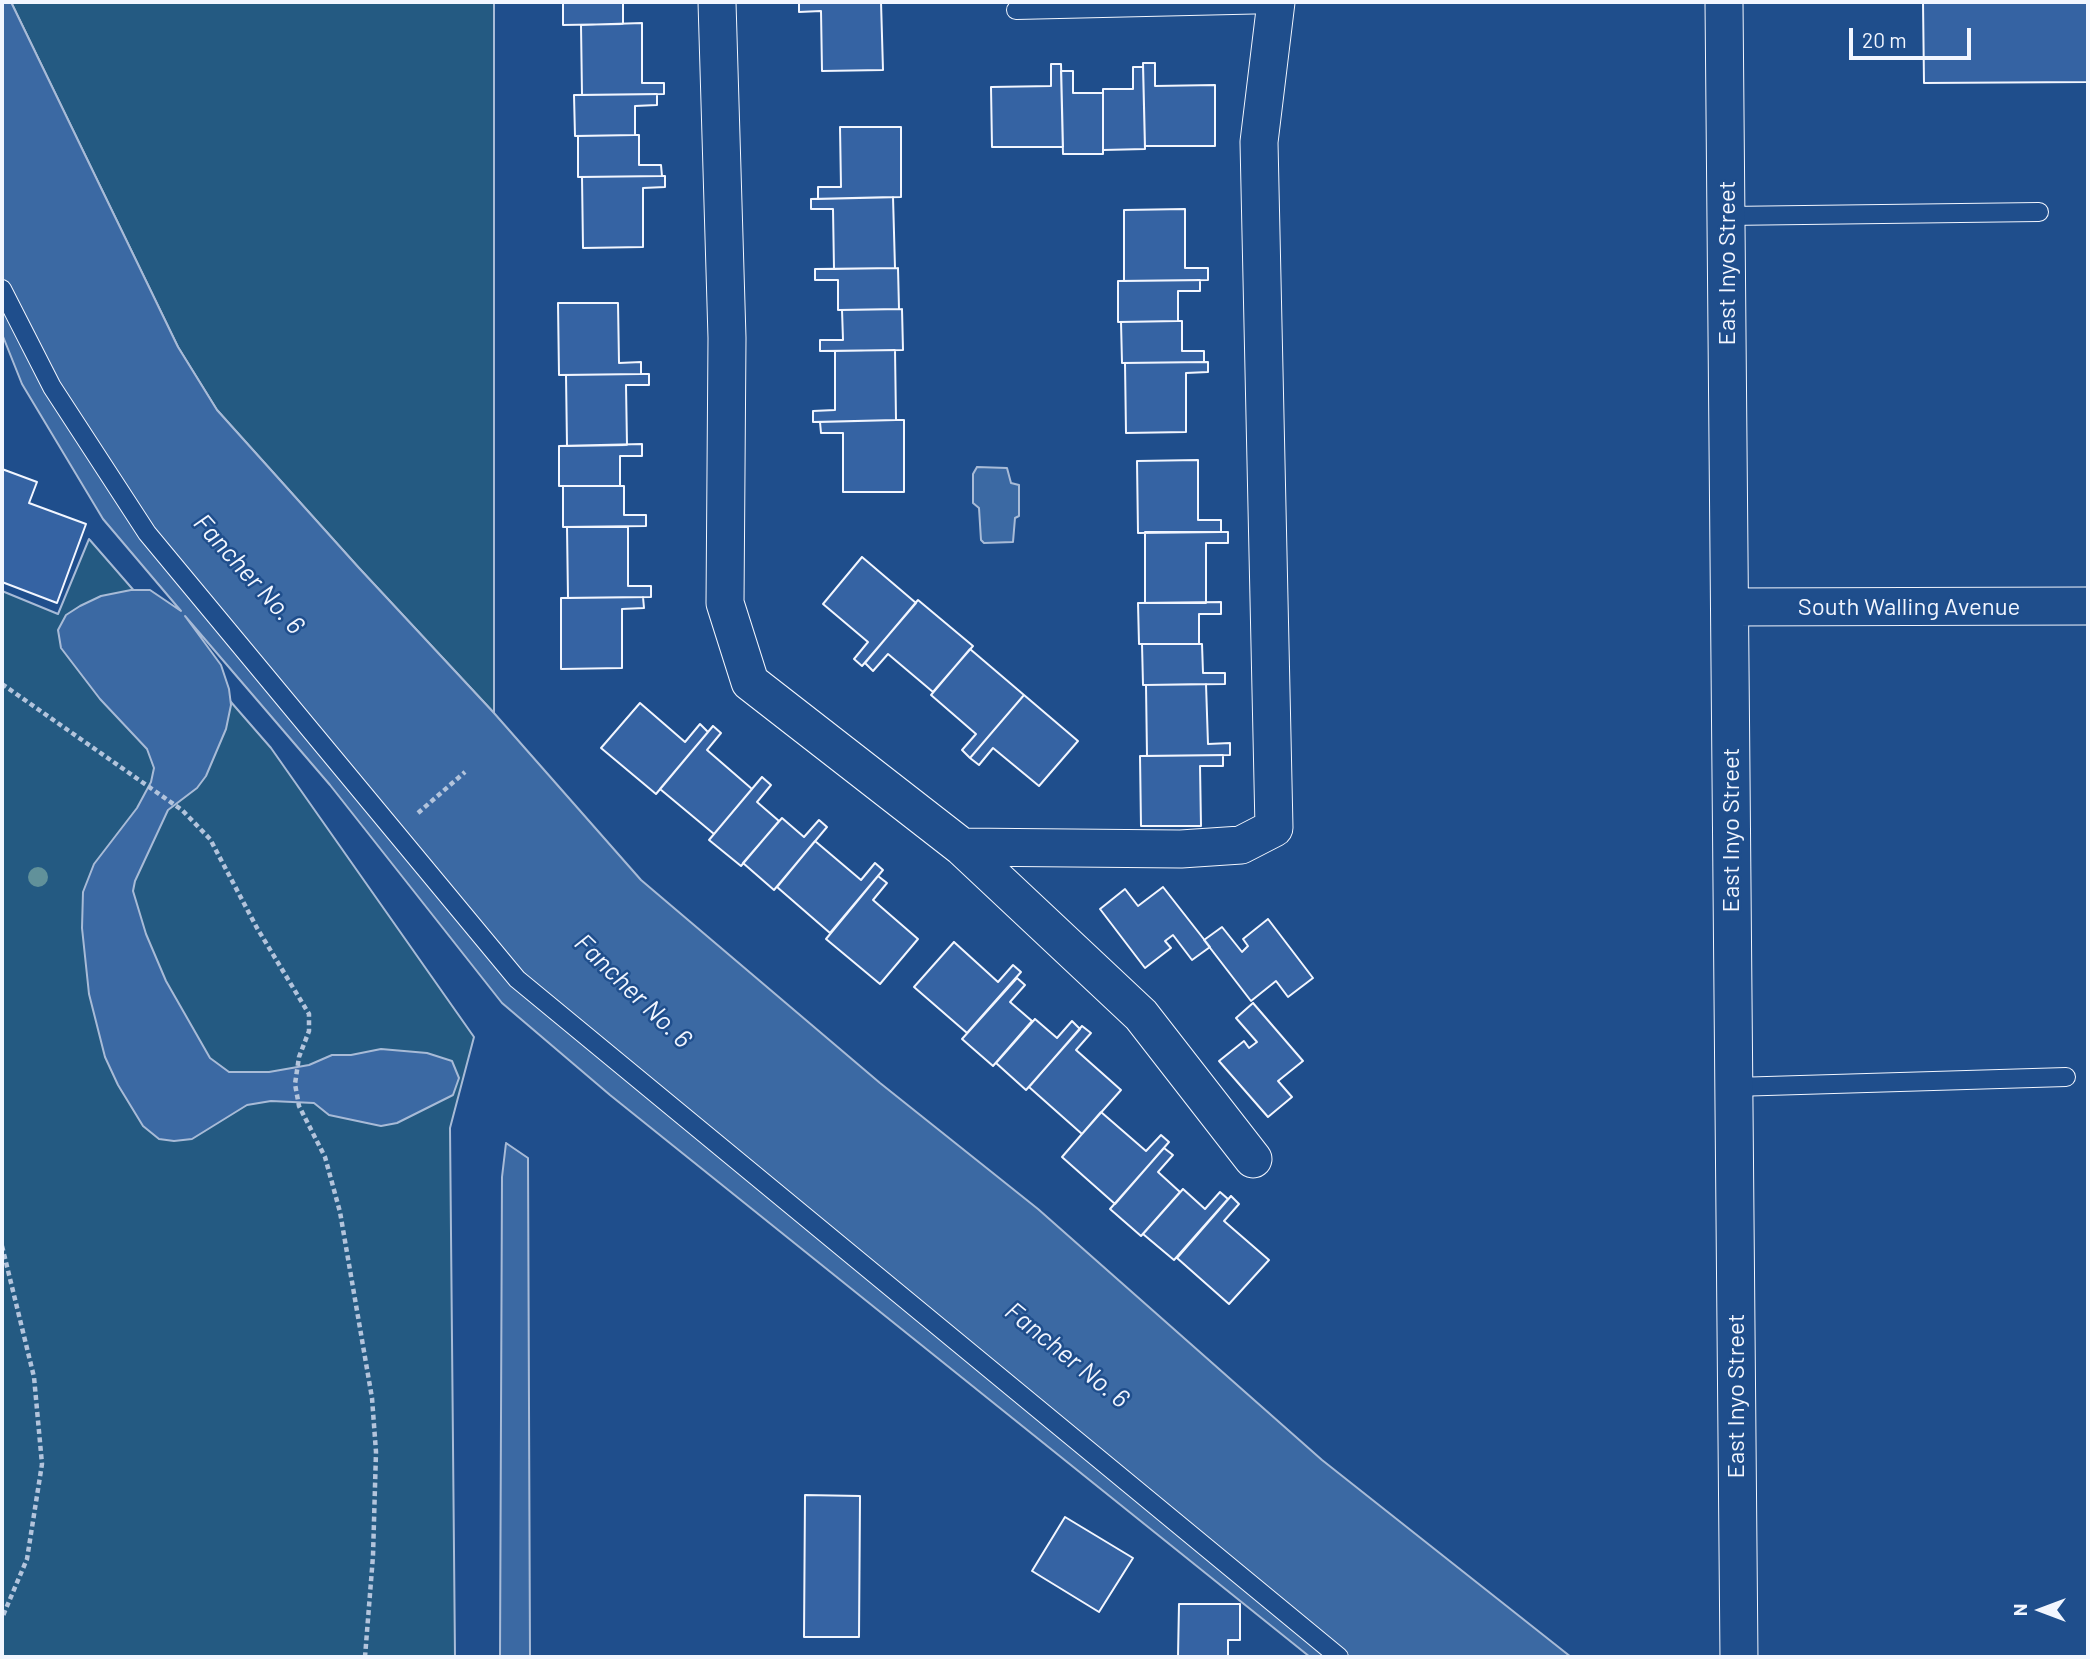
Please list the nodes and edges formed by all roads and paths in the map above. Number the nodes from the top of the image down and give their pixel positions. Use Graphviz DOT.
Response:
graph roads {
  1 [pos="717,2"];
  2 [pos="1724,2"];
  3 [pos="1276,3"];
  4 [pos="1016,10"];
  5 [pos="2039,212"];
  6 [pos="1726,216"];
  7 [pos="2,289"];
  8 [pos="2088,606"];
  9 [pos="1730,607"];
  10 [pos="2,684"];
  11 [pos="465,772"];
  12 [pos="418,813"];
  13 [pos="962,848"];
  14 [pos="2066,1077"];
  15 [pos="1734,1087"];
  16 [pos="1253,1159"];
  17 [pos="2,1246"];
  18 [pos="2,1618"];
  19 [pos="365,1657"];
  20 [pos="1339,1657"];
  21 [pos="1739,1657"];
  1 -- 13 [label="street"];
  2 -- 6 [label="street, East Inyo Street"];
  3 -- 4 [label="lane"];
  3 -- 13 [label="street"];
  5 -- 6 [label="lane"];
  6 -- 9 [label="street, East Inyo Street"];
  7 -- 20 [label="lane"];
  8 -- 9 [label="street, South Walling Avenue"];
  9 -- 15 [label="street, East Inyo Street"];
  10 -- 19 [label="path"];
  11 -- 12 [label="path"];
  13 -- 16 [label="street"];
  14 -- 15 [label="lane"];
  15 -- 21 [label="street, East Inyo Street"];
  17 -- 18 [label="path"];
}
